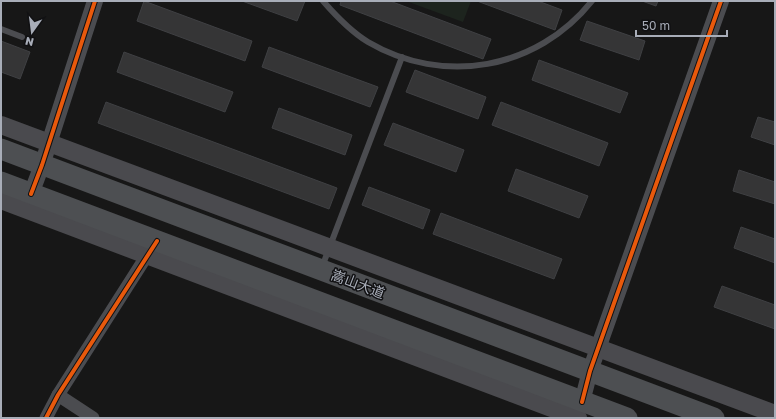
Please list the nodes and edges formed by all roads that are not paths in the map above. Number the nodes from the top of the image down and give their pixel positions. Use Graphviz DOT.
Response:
graph roads {
  1 [pos="95,1"];
  2 [pos="323,1"];
  3 [pos="592,1"];
  4 [pos="721,1"];
  5 [pos="1,29"];
  6 [pos="22,37"];
  7 [pos="402,57"];
  8 [pos="1,124"];
  9 [pos="49,143"];
  10 [pos="1,149"];
  11 [pos="42,164"];
  12 [pos="1,182"];
  13 [pos="31,194"];
  14 [pos="1,200"];
  15 [pos="329,247"];
  16 [pos="152,248"];
  17 [pos="321,270"];
  18 [pos="598,348"];
  19 [pos="590,371"];
  20 [pos="58,395"];
  21 [pos="580,410"];
  22 [pos="775,414"];
  23 [pos="46,418"];
  24 [pos="93,418"];
  25 [pos="627,418"];
  26 [pos="714,418"];
  1 -- 9 [label="street"];
  2 -- 7 [label="lane"];
  3 -- 7 [label="lane"];
  4 -- 18 [label="street"];
  5 -- 6 [label="lane"];
  7 -- 15 [label="lane"];
  8 -- 9 [label="main road"];
  9 -- 11 [label="street"];
  9 -- 15 [label="main road"];
  10 -- 11 [label="main road, 嵩山大道"];
  11 -- 13 [label="street"];
  11 -- 17 [label="main road, 嵩山大道"];
  12 -- 13 [label="main road"];
  13 -- 16 [label="main road"];
  14 -- 16 [label="main road"];
  15 -- 17 [label="lane"];
  15 -- 18 [label="main road"];
  16 -- 20 [label="street"];
  16 -- 21 [label="main road"];
  17 -- 19 [label="main road, 嵩山大道"];
  18 -- 19 [label="street"];
  18 -- 22 [label="main road"];
  19 -- 21 [label="street"];
  19 -- 26 [label="main road, 嵩山大道"];
  20 -- 23 [label="street"];
  20 -- 24 [label="street"];
  21 -- 25 [label="main road"];
}
